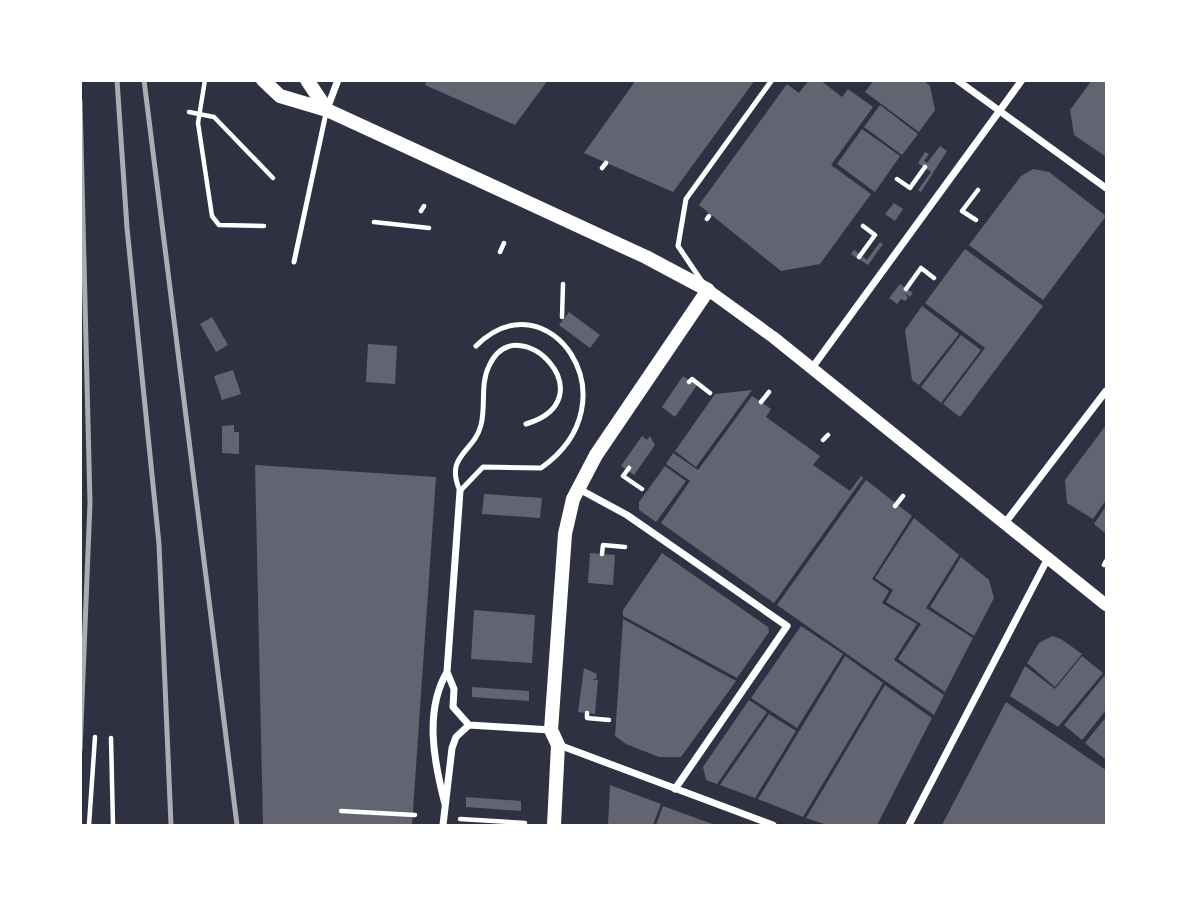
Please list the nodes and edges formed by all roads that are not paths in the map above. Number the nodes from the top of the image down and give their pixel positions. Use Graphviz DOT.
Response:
graph roads {
  1 [pos="263,80"];
  2 [pos="307,80"];
  3 [pos="338,80"];
  4 [pos="772,80"];
  5 [pos="957,80"];
  6 [pos="1022,80"];
  7 [pos="327,110"];
  8 [pos="1000,110"];
  9 [pos="1107,188"];
  10 [pos="294,262"];
  11 [pos="708,290"];
  12 [pos="477,346"];
  13 [pos="812,368"];
  14 [pos="1107,391"];
  15 [pos="526,424"];
  16 [pos="578,488"];
  17 [pos="460,491"];
  18 [pos="1005,523"];
  19 [pos="1048,558"];
  20 [pos="1107,605"];
  21 [pos="447,672"];
  22 [pos="469,725"];
  23 [pos="551,730"];
  24 [pos="558,745"];
  25 [pos="675,789"];
  26 [pos="444,804"];
  27 [pos="443,825"];
  28 [pos="554,825"];
  29 [pos="773,825"];
  30 [pos="909,825"];
  1 -- 7 [label="main road"];
  2 -- 7 [label="main road"];
  3 -- 7 [label="street"];
  4 -- 11 [label="lane"];
  5 -- 8 [label="street"];
  6 -- 8 [label="street"];
  7 -- 10 [label="lane"];
  7 -- 11 [label="main road"];
  8 -- 9 [label="street"];
  8 -- 13 [label="street"];
  11 -- 13 [label="street"];
  11 -- 16 [label="main road"];
  12 -- 17 [label="lane"];
  13 -- 18 [label="street"];
  14 -- 18 [label="street"];
  15 -- 17 [label="lane"];
  16 -- 23 [label="main road"];
  16 -- 25 [label="street"];
  17 -- 21 [label="street"];
  18 -- 19 [label="street"];
  19 -- 20 [label="street"];
  19 -- 30 [label="street"];
  21 -- 22 [label="street"];
  21 -- 26 [label="street"];
  22 -- 23 [label="street"];
  22 -- 26 [label="street"];
  23 -- 24 [label="main road"];
  24 -- 25 [label="street"];
  24 -- 28 [label="main road"];
  25 -- 29 [label="street"];
  26 -- 27 [label="street"];
}
